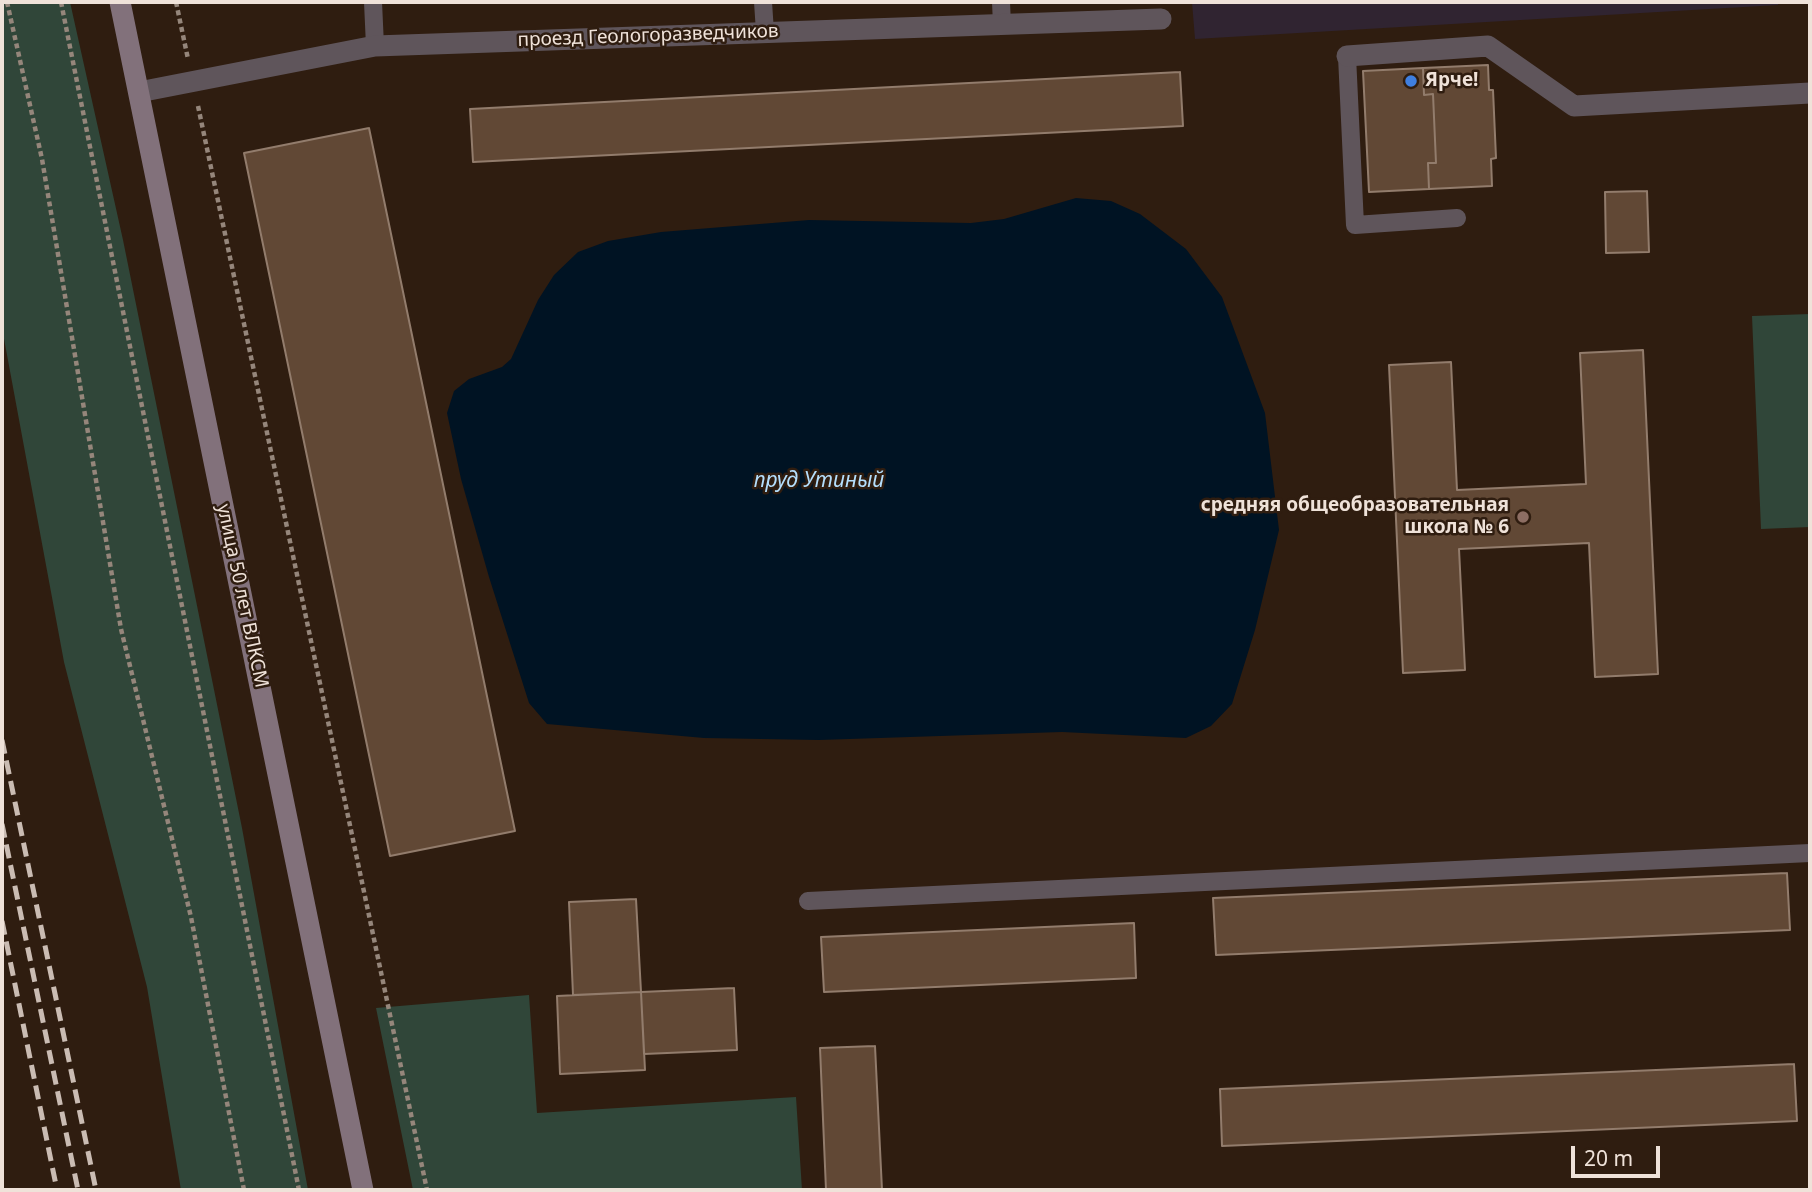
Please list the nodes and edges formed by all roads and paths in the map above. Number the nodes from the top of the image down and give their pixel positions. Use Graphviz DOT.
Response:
graph roads {
  1 [pos="7,2"];
  2 [pos="61,2"];
  3 [pos="120,2"];
  4 [pos="176,2"];
  5 [pos="373,2"];
  6 [pos="763,2"];
  7 [pos="1001,2"];
  8 [pos="1161,19"];
  9 [pos="1002,25"];
  10 [pos="765,32"];
  11 [pos="375,46"];
  12 [pos="1347,56"];
  13 [pos="192,82"];
  14 [pos="139,92"];
  15 [pos="1810,93"];
  16 [pos="1457,218"];
  17 [pos="1810,853"];
  18 [pos="808,901"];
  19 [pos="244,1190"];
  20 [pos="299,1190"];
  21 [pos="363,1190"];
  22 [pos="427,1190"];
  1 -- 19 [label="path"];
  2 -- 20 [label="path"];
  3 -- 14 [label="street, улица 50 лет ВЛКСМ"];
  4 -- 13 [label="path"];
  5 -- 11 [label="lane"];
  6 -- 10 [label="lane"];
  7 -- 9 [label="lane"];
  8 -- 9 [label="street, проезд Геологоразведчиков"];
  9 -- 10 [label="street, проезд Геологоразведчиков"];
  10 -- 11 [label="street, проезд Геологоразведчиков"];
  11 -- 13 [label="street, проезд Геологоразведчиков"];
  12 -- 15 [label="street"];
  12 -- 16 [label="lane"];
  13 -- 14 [label="street, проезд Геологоразведчиков"];
  13 -- 22 [label="path"];
  14 -- 21 [label="street, улица 50 лет ВЛКСМ"];
  17 -- 18 [label="lane"];
}
